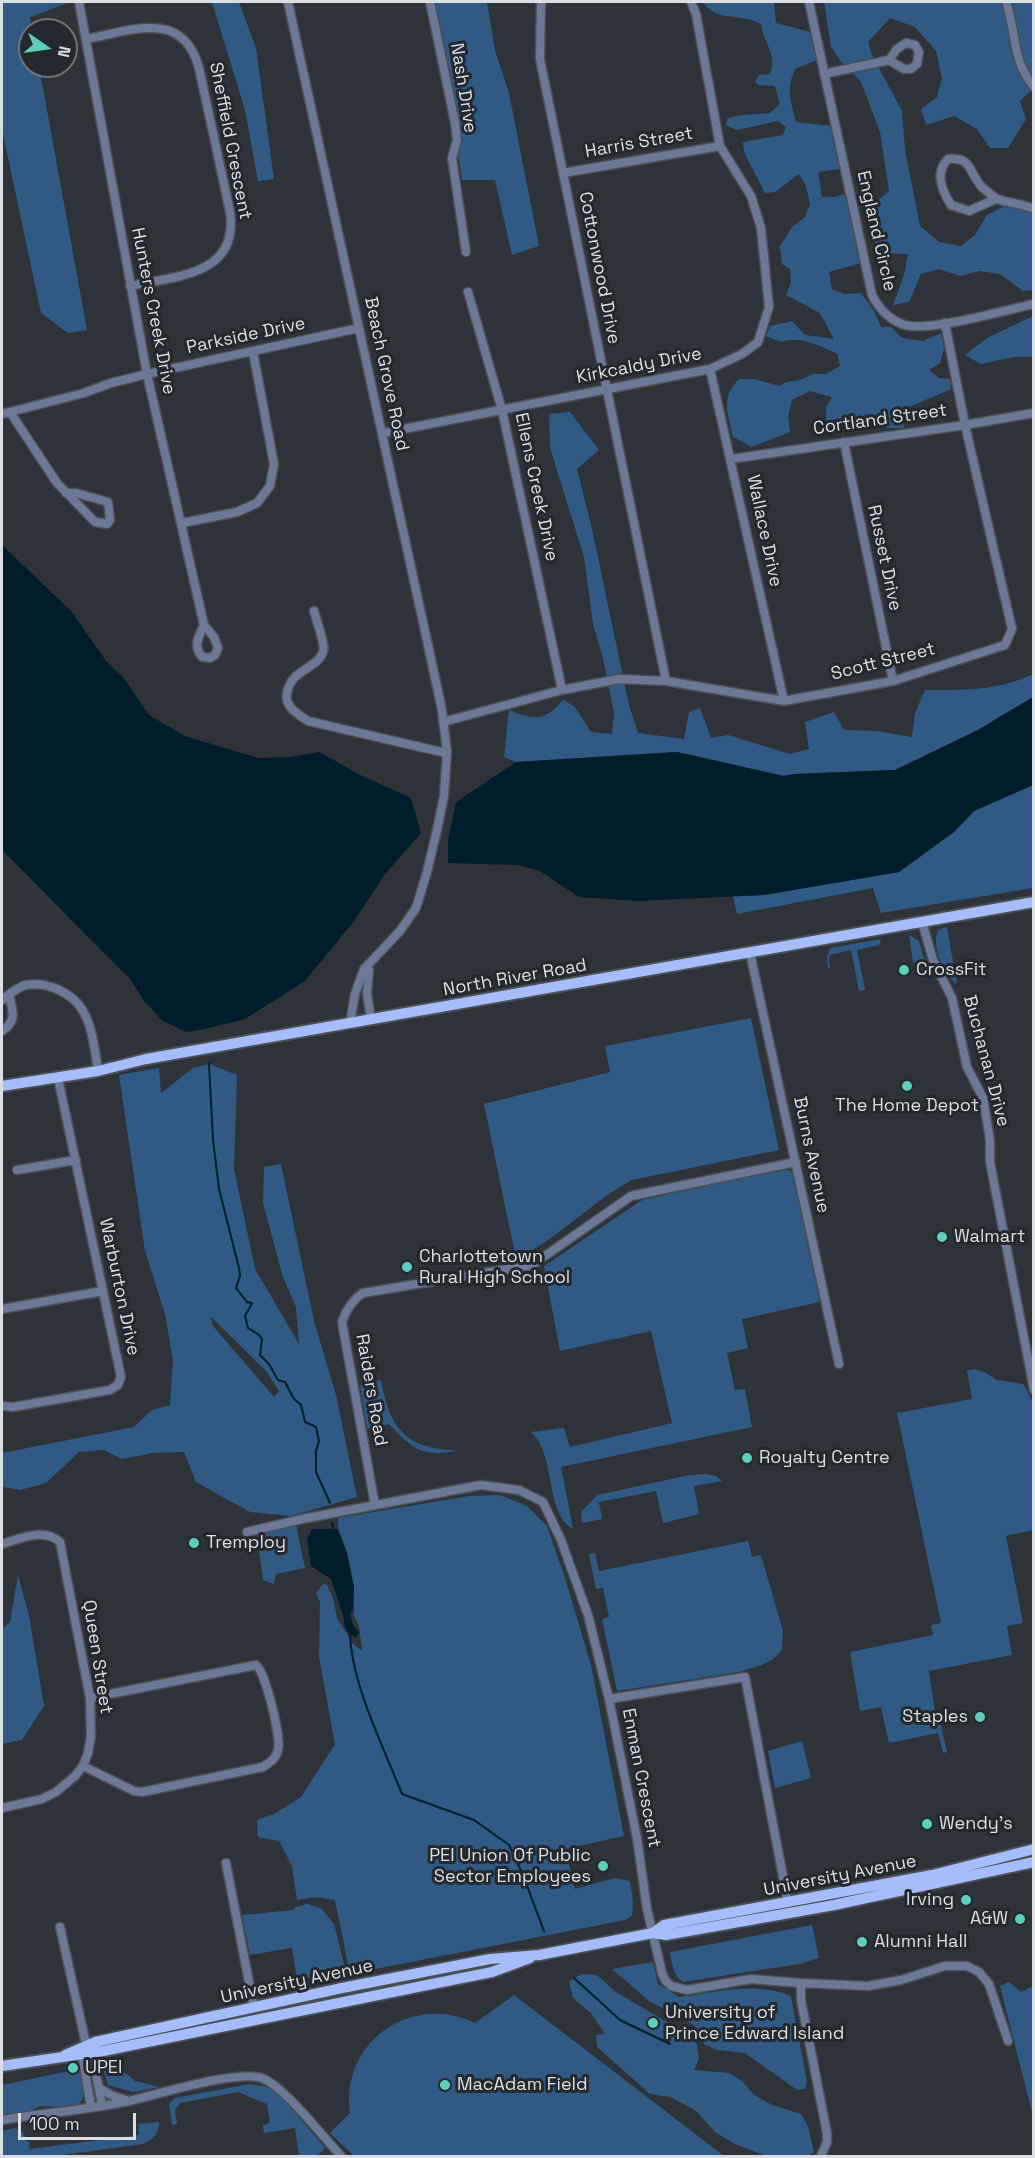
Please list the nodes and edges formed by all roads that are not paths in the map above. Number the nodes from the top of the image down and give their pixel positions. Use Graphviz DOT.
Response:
graph roads {
  1 [pos="80,2"];
  2 [pos="288,2"];
  3 [pos="430,2"];
  4 [pos="541,2"];
  5 [pos="691,2"];
  6 [pos="809,2"];
  7 [pos="1006,2"];
  8 [pos="86,39"];
  9 [pos="889,60"];
  10 [pos="824,74"];
  11 [pos="1034,87"];
  12 [pos="720,146"];
  13 [pos="563,173"];
  14 [pos="996,199"];
  15 [pos="1034,209"];
  16 [pos="466,252"];
  17 [pos="130,286"];
  18 [pos="468,292"];
  19 [pos="1034,304"];
  20 [pos="945,323"];
  21 [pos="359,328"];
  22 [pos="253,352"];
  23 [pos="710,369"];
  24 [pos="147,374"];
  25 [pos="606,390"];
  26 [pos="502,410"];
  27 [pos="6,413"];
  28 [pos="1034,413"];
  29 [pos="965,425"];
  30 [pos="383,433"];
  31 [pos="844,442"];
  32 [pos="731,459"];
  33 [pos="66,493"];
  34 [pos="182,523"];
  35 [pos="314,611"];
  36 [pos="204,625"];
  37 [pos="666,681"];
  38 [pos="893,681"];
  39 [pos="562,690"];
  40 [pos="784,701"];
  41 [pos="443,722"];
  42 [pos="446,753"];
  43 [pos="1034,902"];
  44 [pos="922,922"];
  45 [pos="750,953"];
  46 [pos="373,958"];
  47 [pos="5,997"];
  48 [pos="371,1020"];
  49 [pos="350,1023"];
  50 [pos="2,1031"];
  51 [pos="98,1071"];
  52 [pos="58,1078"];
  53 [pos="2,1086"];
  54 [pos="76,1160"];
  55 [pos="796,1162"];
  56 [pos="16,1170"];
  57 [pos="103,1291"];
  58 [pos="2,1309"];
  59 [pos="839,1364"];
  60 [pos="1031,1371"];
  61 [pos="1034,1390"];
  62 [pos="2,1406"];
  63 [pos="375,1505"];
  64 [pos="247,1532"];
  65 [pos="2,1544"];
  66 [pos="90,1698"];
  67 [pos="609,1699"];
  68 [pos="83,1766"];
  69 [pos="2,1808"];
  70 [pos="1034,1849"];
  71 [pos="1034,1862"];
  72 [pos="226,1863"];
  73 [pos="788,1903"];
  74 [pos="60,1927"];
  75 [pos="654,1937"];
  76 [pos="539,1954"];
  77 [pos="801,1983"];
  78 [pos="254,2008"];
  79 [pos="1008,2041"];
  80 [pos="87,2050"];
  81 [pos="2,2066"];
  82 [pos="99,2088"];
  83 [pos="130,2101"];
  84 [pos="102,2105"];
  85 [pos="91,2107"];
  86 [pos="2,2120"];
  87 [pos="341,2157"];
  88 [pos="821,2157"];
  1 -- 8 [label="street, Hunters Creek Drive"];
  2 -- 21 [label="street, Beach Grove Road"];
  3 -- 16 [label="street, Nash Drive"];
  4 -- 13 [label="street, Cottonwood Drive"];
  5 -- 12 [label="street, Kirkcaldy Drive"];
  6 -- 10 [label="street, England Circle"];
  7 -- 11 [label="street"];
  8 -- 17 [label="street, Hunters Creek Drive"];
  8 -- 17 [label="street, Sheffield Crescent"];
  9 -- 10 [label="street"];
  10 -- 20 [label="street, England Circle"];
  12 -- 13 [label="street, Harris Street"];
  12 -- 23 [label="street, Kirkcaldy Drive"];
  13 -- 25 [label="street, Cottonwood Drive"];
  14 -- 14 [label="street"];
  14 -- 15 [label="street"];
  17 -- 24 [label="street, Hunters Creek Drive"];
  18 -- 26 [label="street, Ellens Creek Drive"];
  19 -- 20 [label="street, England Circle"];
  20 -- 29 [label="street, Scott Street"];
  21 -- 22 [label="street, Parkside Drive"];
  21 -- 30 [label="street, Beach Grove Road"];
  22 -- 24 [label="street, Parkside Drive"];
  22 -- 34 [label="street"];
  23 -- 25 [label="street, Kirkcaldy Drive"];
  23 -- 32 [label="street, Wallace Drive"];
  24 -- 27 [label="street, Parkside Drive"];
  24 -- 34 [label="street, Hunters Creek Drive"];
  25 -- 26 [label="street, Kirkcaldy Drive"];
  25 -- 37 [label="street, Cottonwood Drive"];
  26 -- 30 [label="street, Kirkcaldy Drive"];
  26 -- 39 [label="street, Ellens Creek Drive"];
  27 -- 33 [label="street"];
  28 -- 29 [label="street, Cortland Street"];
  29 -- 31 [label="street, Cortland Street"];
  29 -- 38 [label="street, Scott Street"];
  30 -- 41 [label="street, Beach Grove Road"];
  31 -- 32 [label="street, Cortland Street"];
  31 -- 38 [label="street, Russet Drive"];
  32 -- 40 [label="street, Wallace Drive"];
  33 -- 33 [label="street"];
  34 -- 36 [label="street, Hunters Creek Drive"];
  35 -- 42 [label="street"];
  37 -- 39 [label="street, Scott Street"];
  37 -- 40 [label="street, Scott Street"];
  38 -- 40 [label="street, Scott Street"];
  39 -- 41 [label="street, Scott Street"];
  41 -- 42 [label="street, Beach Grove Road"];
  42 -- 46 [label="street, Beach Grove Road"];
  43 -- 44 [label="main road, North River Road"];
  44 -- 45 [label="main road, North River Road"];
  44 -- 60 [label="street, Buchanan Drive"];
  45 -- 48 [label="main road, North River Road"];
  45 -- 55 [label="street, Burns Avenue"];
  46 -- 48 [label="street"];
  46 -- 49 [label="street"];
  47 -- 50 [label="street"];
  47 -- 51 [label="street"];
  48 -- 49 [label="main road, North River Road"];
  49 -- 51 [label="main road, North River Road"];
  51 -- 52 [label="main road, North River Road"];
  52 -- 53 [label="main road, North River Road"];
  52 -- 54 [label="street, Warburton Drive"];
  54 -- 56 [label="street"];
  54 -- 57 [label="street, Warburton Drive"];
  55 -- 59 [label="street, Burns Avenue"];
  55 -- 63 [label="street, Raiders Road"];
  57 -- 58 [label="street"];
  57 -- 62 [label="street, Warburton Drive"];
  60 -- 61 [label="street, Buchanan Drive"];
  63 -- 64 [label="street"];
  63 -- 67 [label="street"];
  65 -- 66 [label="street, Queen Street"];
  66 -- 68 [label="street, Queen Street"];
  66 -- 68 [label="street"];
  67 -- 73 [label="street, Enman Crescent"];
  67 -- 75 [label="street, Enman Crescent"];
  68 -- 69 [label="street"];
  70 -- 73 [label="main road, University Avenue"];
  71 -- 75 [label="main road, University Avenue"];
  72 -- 78 [label="street"];
  73 -- 75 [label="main road, University Avenue"];
  74 -- 80 [label="street"];
  75 -- 76 [label="main road, University Avenue"];
  75 -- 77 [label="street, Enman Crescent"];
  76 -- 78 [label="main road, University Avenue"];
  76 -- 80 [label="main road, University Avenue"];
  77 -- 79 [label="street, Enman Crescent"];
  77 -- 88 [label="street"];
  78 -- 80 [label="main road, University Avenue"];
  80 -- 81 [label="main road, University Avenue"];
  80 -- 82 [label="street"];
  80 -- 85 [label="street"];
  82 -- 83 [label="street"];
  82 -- 84 [label="street"];
  83 -- 84 [label="street"];
  83 -- 87 [label="street"];
  84 -- 85 [label="street"];
  85 -- 86 [label="street"];
}
